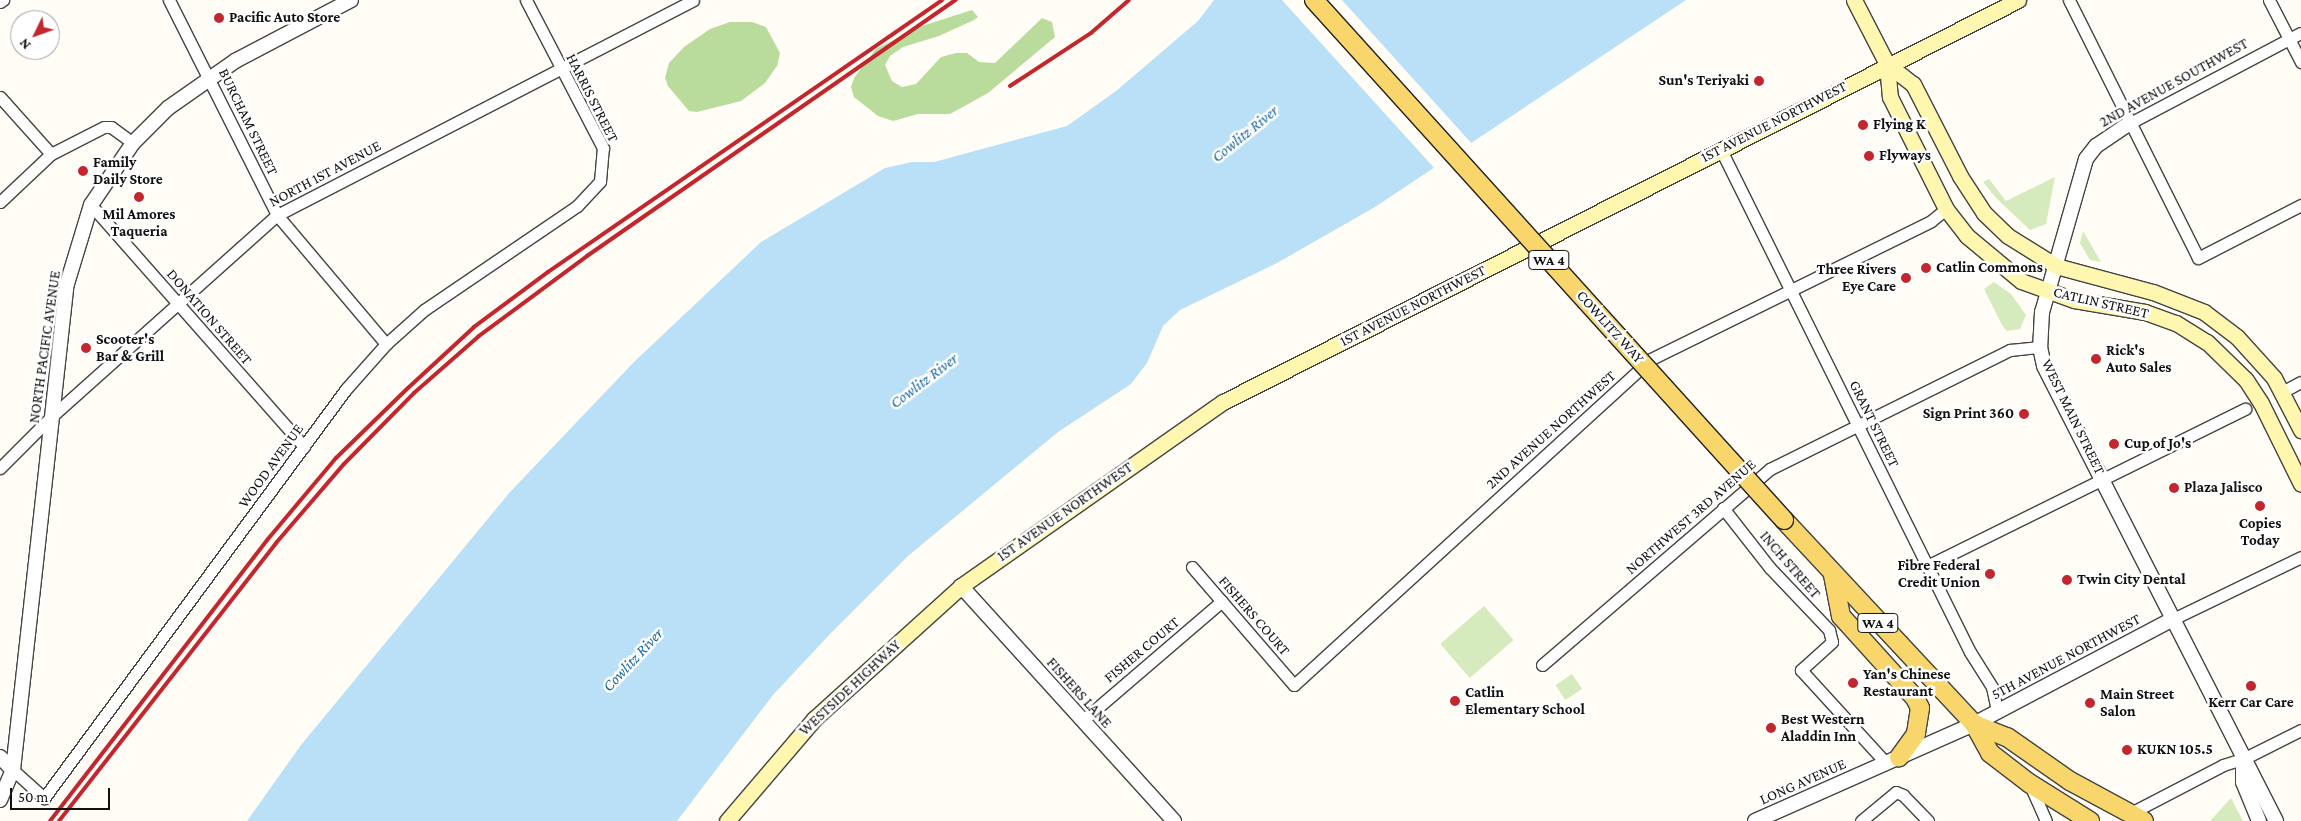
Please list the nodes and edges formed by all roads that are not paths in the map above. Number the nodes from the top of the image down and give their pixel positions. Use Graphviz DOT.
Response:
graph roads {
  1 [pos="169,0"];
  2 [pos="351,0"];
  3 [pos="526,0"];
  4 [pos="694,0"];
  5 [pos="1314,0"];
  6 [pos="1854,0"];
  7 [pos="2018,0"];
  8 [pos="2069,0"];
  9 [pos="2269,0"];
  10 [pos="2301,33"];
  11 [pos="2289,39"];
  12 [pos="2301,62"];
  13 [pos="1887,64"];
  14 [pos="560,70"];
  15 [pos="209,77"];
  16 [pos="0,97"];
  17 [pos="2130,124"];
  18 [pos="133,144"];
  19 [pos="1721,150"];
  20 [pos="51,154"];
  21 [pos="0,202"];
  22 [pos="91,205"];
  23 [pos="577,206"];
  24 [pos="2301,206"];
  25 [pos="1946,209"];
  26 [pos="277,214"];
  27 [pos="2056,266"];
  28 [pos="1792,290"];
  29 [pos="2048,292"];
  30 [pos="177,304"];
  31 [pos="386,344"];
  32 [pos="2040,347"];
  33 [pos="2301,382"];
  34 [pos="2282,392"];
  35 [pos="2245,409"];
  36 [pos="51,417"];
  37 [pos="1858,426"];
  38 [pos="2301,430"];
  39 [pos="304,447"];
  40 [pos="0,468"];
  41 [pos="2103,479"];
  42 [pos="2301,484"];
  43 [pos="1723,508"];
  44 [pos="2301,557"];
  45 [pos="1928,566"];
  46 [pos="1192,567"];
  47 [pos="1832,574"];
  48 [pos="961,586"];
  49 [pos="1222,601"];
  50 [pos="2173,619"];
  51 [pos="1542,665"];
  52 [pos="1294,685"];
  53 [pos="1997,711"];
  54 [pos="1082,721"];
  55 [pos="1974,724"];
  56 [pos="2301,730"];
  57 [pos="0,757"];
  58 [pos="2243,759"];
  59 [pos="1893,760"];
  60 [pos="13,770"];
  61 [pos="2029,783"];
  62 [pos="0,800"];
  63 [pos="2137,817"];
  64 [pos="727,821"];
  65 [pos="1174,821"];
  66 [pos="1755,821"];
  67 [pos="1861,821"];
  68 [pos="1928,821"];
  69 [pos="2046,821"];
  70 [pos="2090,821"];
  71 [pos="2259,821"];
  72 [pos="2276,821"];
  1 -- 15 [label="street, BURCHAM STREET"];
  2 -- 15 [label="street, NORTH PACIFIC AVENUE"];
  3 -- 14 [label="street, HARRIS STREET"];
  4 -- 14 [label="street, NORTH 1ST AVENUE"];
  5 -- 47 [label="main road, COWLITZ WAY / WA 4, bridge"];
  6 -- 13 [label="main road"];
  7 -- 13 [label="main road, 1ST AVENUE NORTHWEST"];
  8 -- 17 [label="street"];
  9 -- 11 [label="street"];
  10 -- 11 [label="street, 2ND AVENUE SOUTHWEST"];
  11 -- 12 [label="street"];
  11 -- 17 [label="street, 2ND AVENUE SOUTHWEST"];
  13 -- 19 [label="main road, 1ST AVENUE NORTHWEST"];
  13 -- 25 [label="main road, CATLIN STREET"];
  13 -- 27 [label="main road"];
  14 -- 23 [label="street, HARRIS STREET"];
  14 -- 26 [label="street, NORTH 1ST AVENUE"];
  15 -- 18 [label="street, NORTH PACIFIC AVENUE"];
  15 -- 26 [label="street, BURCHAM STREET"];
  16 -- 20 [label="street"];
  17 -- 24 [label="street"];
  17 -- 27 [label="street, 2ND AVENUE SOUTHWEST"];
  18 -- 20 [label="street"];
  18 -- 22 [label="street, NORTH PACIFIC AVENUE"];
  19 -- 28 [label="street, GRANT STREET"];
  19 -- 48 [label="main road, 1ST AVENUE NORTHWEST"];
  20 -- 21 [label="street"];
  22 -- 30 [label="street, DONATION STREET"];
  22 -- 36 [label="street, NORTH PACIFIC AVENUE"];
  23 -- 31 [label="street, WOOD AVENUE"];
  25 -- 28 [label="street, 2ND AVENUE NORTHWEST"];
  25 -- 29 [label="main road, CATLIN STREET"];
  26 -- 30 [label="street, NORTH 1ST AVENUE"];
  26 -- 31 [label="street, BURCHAM STREET"];
  27 -- 29 [label="street, WEST MAIN STREET"];
  27 -- 34 [label="main road, CATLIN STREET"];
  28 -- 37 [label="street, GRANT STREET"];
  28 -- 52 [label="street, 2ND AVENUE NORTHWEST"];
  29 -- 32 [label="street, WEST MAIN STREET"];
  29 -- 42 [label="main road, CATLIN STREET"];
  30 -- 36 [label="street, NORTH 1ST AVENUE"];
  30 -- 39 [label="street, DONATION STREET"];
  31 -- 39 [label="street, WOOD AVENUE"];
  32 -- 37 [label="street, NORTHWEST 3RD AVENUE"];
  32 -- 41 [label="street, WEST MAIN STREET"];
  33 -- 34 [label="street"];
  34 -- 38 [label="main road, CATLIN STREET"];
  35 -- 41 [label="street"];
  36 -- 40 [label="street, NORTH 1ST AVENUE"];
  36 -- 60 [label="street, NORTH PACIFIC AVENUE"];
  37 -- 43 [label="street, NORTHWEST 3RD AVENUE"];
  37 -- 45 [label="street, GRANT STREET"];
  39 -- 60 [label="street, WOOD AVENUE"];
  41 -- 45 [label="street"];
  41 -- 50 [label="street, WEST MAIN STREET"];
  43 -- 51 [label="street, NORTHWEST 3RD AVENUE"];
  43 -- 59 [label="street, INCH STREET"];
  44 -- 50 [label="street"];
  45 -- 53 [label="street, GRANT STREET"];
  46 -- 49 [label="street, FISHERS COURT"];
  47 -- 55 [label="main road, WA 4"];
  47 -- 59 [label="main road"];
  48 -- 54 [label="street, FISHERS LANE"];
  48 -- 64 [label="main road, WESTSIDE HIGHWAY"];
  49 -- 52 [label="street, FISHERS COURT"];
  49 -- 54 [label="street, FISHER COURT"];
  50 -- 53 [label="street, 5TH AVENUE NORTHWEST"];
  50 -- 58 [label="street, WEST MAIN STREET"];
  53 -- 55 [label="street, 5TH AVENUE NORTHWEST"];
  54 -- 65 [label="street, FISHERS LANE"];
  55 -- 59 [label="street, LONG AVENUE"];
  55 -- 61 [label="main road, WA 4"];
  55 -- 63 [label="main road, WA 4"];
  56 -- 58 [label="street"];
  57 -- 60 [label="street"];
  58 -- 63 [label="street"];
  58 -- 71 [label="street, WEST MAIN STREET"];
  58 -- 72 [label="street, WEST MAIN STREET"];
  59 -- 66 [label="street, LONG AVENUE"];
  60 -- 62 [label="street, NORTH PACIFIC AVENUE"];
  61 -- 69 [label="street"];
  61 -- 70 [label="main road, WA 4"];
  67 -- 68 [label="street"];
}
